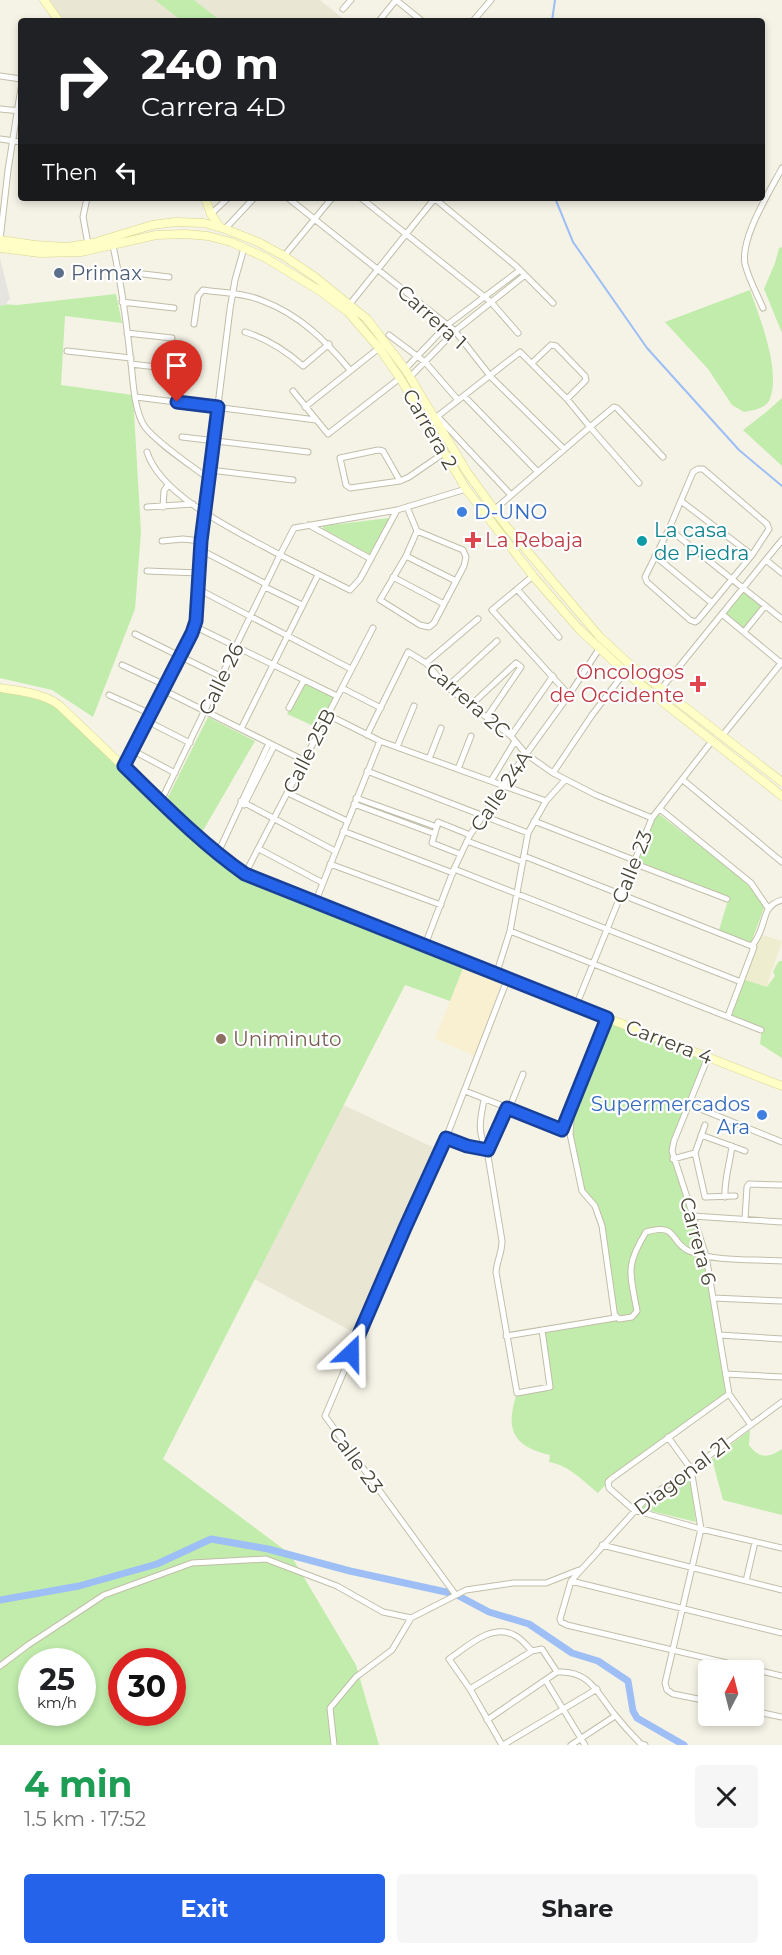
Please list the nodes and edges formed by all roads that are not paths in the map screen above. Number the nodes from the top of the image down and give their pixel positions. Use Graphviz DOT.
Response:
graph roads {
  1 [pos="44,0"];
  2 [pos="351,0"];
  3 [pos="396,0"];
  4 [pos="491,0"];
  5 [pos="343,9"];
  6 [pos="57,18"];
  7 [pos="381,18"];
  8 [pos="418,18"];
  9 [pos="476,18"];
  10 [pos="0,76"];
  11 [pos="18,79"];
  12 [pos="0,109"];
  13 [pos="18,111"];
  14 [pos="18,115"];
  15 [pos="0,139"];
  16 [pos="12,141"];
  17 [pos="18,142"];
  18 [pos="782,168"];
  19 [pos="88,201"];
  20 [pos="206,201"];
  21 [pos="225,201"];
  22 [pos="251,201"];
  23 [pos="292,201"];
  24 [pos="330,201"];
  25 [pos="365,201"];
  26 [pos="432,201"];
  27 [pos="438,201"];
  28 [pos="211,214"];
  29 [pos="315,219"];
  30 [pos="222,228"];
  31 [pos="405,235"];
  32 [pos="0,240"];
  33 [pos="88,244"];
  34 [pos="113,246"];
  35 [pos="0,248"];
  36 [pos="244,248"];
  37 [pos="284,256"];
  38 [pos="378,269"];
  39 [pos="117,271"];
  40 [pos="523,272"];
  41 [pos="169,277"];
  42 [pos="232,294"];
  43 [pos="484,297"];
  44 [pos="122,302"];
  45 [pos="491,302"];
  46 [pos="553,303"];
  47 [pos="350,304"];
  48 [pos="174,308"];
  49 [pos="763,308"];
  50 [pos="194,324"];
  51 [pos="447,325"];
  52 [pos="455,331"];
  53 [pos="245,332"];
  54 [pos="127,333"];
  55 [pos="518,333"];
  56 [pos="389,335"];
  57 [pos="172,338"];
  58 [pos="329,344"];
  59 [pos="379,348"];
  60 [pos="66,351"];
  61 [pos="417,356"];
  62 [pos="131,361"];
  63 [pos="425,362"];
  64 [pos="532,363"];
  65 [pos="405,369"];
  66 [pos="191,370"];
  67 [pos="350,370"];
  68 [pos="410,377"];
  69 [pos="491,377"];
  70 [pos="400,378"];
  71 [pos="293,392"];
  72 [pos="464,396"];
  73 [pos="136,397"];
  74 [pos="567,399"];
  75 [pos="458,400"];
  76 [pos="218,407"];
  77 [pos="305,407"];
  78 [pos="435,418"];
  79 [pos="316,420"];
  80 [pos="590,427"];
  81 [pos="182,437"];
  82 [pos="214,440"];
  83 [pos="564,449"];
  84 [pos="147,452"];
  85 [pos="308,452"];
  86 [pos="444,453"];
  87 [pos="663,456"];
  88 [pos="210,470"];
  89 [pos="467,472"];
  90 [pos="537,472"];
  91 [pos="457,476"];
  92 [pos="209,479"];
  93 [pos="293,480"];
  94 [pos="472,480"];
  95 [pos="399,481"];
  96 [pos="639,483"];
  97 [pos="168,485"];
  98 [pos="464,487"];
  99 [pos="512,495"];
  100 [pos="681,501"];
  101 [pos="194,504"];
  102 [pos="147,507"];
  103 [pos="163,507"];
  104 [pos="407,507"];
  105 [pos="397,510"];
  106 [pos="494,510"];
  107 [pos="206,513"];
  108 [pos="308,524"];
  109 [pos="669,529"];
  110 [pos="417,531"];
  111 [pos="782,540"];
  112 [pos="162,541"];
  113 [pos="201,541"];
  114 [pos="201,550"];
  115 [pos="280,555"];
  116 [pos="752,555"];
  117 [pos="406,556"];
  118 [pos="655,556"];
  119 [pos="371,559"];
  120 [pos="766,560"];
  121 [pos="147,571"];
  122 [pos="199,573"];
  123 [pos="782,573"];
  124 [pos="318,575"];
  125 [pos="533,576"];
  126 [pos="393,577"];
  127 [pos="731,579"];
  128 [pos="456,581"];
  129 [pos="266,586"];
  130 [pos="743,588"];
  131 [pos="198,589"];
  132 [pos="517,589"];
  133 [pos="712,603"];
  134 [pos="444,604"];
  135 [pos="303,605"];
  136 [pos="765,606"];
  137 [pos="722,614"];
  138 [pos="252,616"];
  139 [pos="478,619"];
  140 [pos="782,620"];
  141 [pos="194,626"];
  142 [pos="373,628"];
  143 [pos="744,632"];
  144 [pos="135,634"];
  145 [pos="287,635"];
  146 [pos="560,637"];
  147 [pos="497,641"];
  148 [pos="237,647"];
  149 [pos="599,649"];
  150 [pos="180,655"];
  151 [pos="782,662"];
  152 [pos="426,663"];
  153 [pos="273,664"];
  154 [pos="122,665"];
  155 [pos="351,669"];
  156 [pos="625,672"];
  157 [pos="553,676"];
  158 [pos="222,677"];
  159 [pos="304,680"];
  160 [pos="164,687"];
  161 [pos="447,687"];
  162 [pos="0,688"];
  163 [pos="342,688"];
  164 [pos="661,689"];
  165 [pos="109,695"];
  166 [pos="569,695"];
  167 [pos="338,696"];
  168 [pos="414,706"];
  169 [pos="470,706"];
  170 [pos="289,708"];
  171 [pos="381,708"];
  172 [pos="205,712"];
  173 [pos="151,714"];
  174 [pos="328,715"];
  175 [pos="487,717"];
  176 [pos="147,721"];
  177 [pos="441,728"];
  178 [pos="241,729"];
  179 [pos="368,735"];
  180 [pos="471,736"];
  181 [pos="722,736"];
  182 [pos="513,739"];
  183 [pos="380,741"];
  184 [pos="712,741"];
  185 [pos="190,743"];
  186 [pos="271,745"];
  187 [pos="397,747"];
  188 [pos="132,750"];
  189 [pos="526,754"];
  190 [pos="429,759"];
  191 [pos="305,761"];
  192 [pos="124,766"];
  193 [pos="458,770"];
  194 [pos="367,771"];
  195 [pos="175,773"];
  196 [pos="553,773"];
  197 [pos="565,780"];
  198 [pos="682,780"];
  199 [pos="490,781"];
  200 [pos="782,782"];
  201 [pos="503,786"];
  202 [pos="288,793"];
  203 [pos="782,796"];
  204 [pos="356,798"];
  205 [pos="161,801"];
  206 [pos="546,801"];
  207 [pos="243,803"];
  208 [pos="354,804"];
  209 [pos="660,809"];
  210 [pos="484,816"];
  211 [pos="652,818"];
  212 [pos="273,820"];
  213 [pos="347,821"];
  214 [pos="534,821"];
  215 [pos="436,830"];
  216 [pos="343,831"];
  217 [pos="528,833"];
  218 [pos="470,836"];
  219 [pos="467,842"];
  220 [pos="259,849"];
  221 [pos="335,851"];
  222 [pos="460,854"];
  223 [pos="217,855"];
  224 [pos="523,859"];
  225 [pos="634,861"];
  226 [pos="782,862"];
  227 [pos="330,864"];
  228 [pos="453,871"];
  229 [pos="245,874"];
  230 [pos="323,883"];
  231 [pos="518,894"];
  232 [pos="621,895"];
  233 [pos="727,899"];
  234 [pos="782,900"];
  235 [pos="315,903"];
  236 [pos="441,906"];
  237 [pos="768,908"];
  238 [pos="608,929"];
  239 [pos="510,931"];
  240 [pos="425,945"];
  241 [pos="753,946"];
  242 [pos="594,964"];
  243 [pos="496,975"];
  244 [pos="507,980"];
  245 [pos="741,982"];
  246 [pos="576,1006"];
  247 [pos="728,1016"];
  248 [pos="607,1018"];
  249 [pos="761,1030"];
  250 [pos="708,1057"];
  251 [pos="523,1074"];
  252 [pos="782,1086"];
  253 [pos="465,1091"];
  254 [pos="484,1100"];
  255 [pos="688,1104"];
  256 [pos="572,1106"];
  257 [pos="508,1109"];
  258 [pos="705,1125"];
  259 [pos="562,1130"];
  260 [pos="570,1134"];
  261 [pos="701,1135"];
  262 [pos="446,1138"];
  263 [pos="782,1142"];
  264 [pos="732,1146"];
  265 [pos="488,1150"];
  266 [pos="745,1151"];
  267 [pos="695,1153"];
  268 [pos="673,1159"];
  269 [pos="782,1185"];
  270 [pos="735,1196"];
  271 [pos="725,1197"];
  272 [pos="693,1216"];
  273 [pos="745,1219"];
  274 [pos="782,1222"];
  275 [pos="706,1256"];
  276 [pos="782,1261"];
  277 [pos="713,1298"];
  278 [pos="782,1301"];
  279 [pos="615,1317"];
  280 [pos="542,1330"];
  281 [pos="719,1335"];
  282 [pos="506,1336"];
  283 [pos="782,1339"];
  284 [pos="726,1374"];
  285 [pos="782,1377"];
  286 [pos="729,1394"];
  287 [pos="782,1402"];
  288 [pos="751,1425"];
  289 [pos="668,1437"];
  290 [pos="691,1469"];
  291 [pos="634,1510"];
  292 [pos="701,1529"];
  293 [pos="755,1542"];
  294 [pos="603,1545"];
  295 [pos="782,1548"];
  296 [pos="692,1568"];
  297 [pos="582,1569"];
  298 [pos="571,1581"];
  299 [pos="746,1581"];
  300 [pos="782,1590"];
  301 [pos="455,1594"];
  302 [pos="682,1610"];
  303 [pos="411,1618"];
  304 [pos="782,1633"];
  305 [pos="673,1650"];
  306 [pos="532,1651"];
  307 [pos="0,1666"];
  308 [pos="557,1672"];
  309 [pos="782,1676"];
  310 [pos="546,1681"];
  311 [pos="470,1689"];
  312 [pos="597,1689"];
  313 [pos="698,1699"];
  314 [pos="564,1710"];
  315 [pos="764,1713"];
  316 [pos="615,1716"];
  317 [pos="782,1717"];
  318 [pos="487,1720"];
  319 [pos="581,1739"];
  320 [pos="334,1745"];
  321 [pos="503,1745"];
  322 [pos="571,1745"];
  323 [pos="585,1745"];
  324 [pos="642,1745"];
  1 -- 6 [label="main road"];
  2 -- 5 [label="street"];
  3 -- 7 [label="street"];
  3 -- 8 [label="street"];
  4 -- 9 [label="street"];
  10 -- 11 [label="street"];
  12 -- 13 [label="street"];
  14 -- 16 [label="street"];
  15 -- 16 [label="street"];
  16 -- 17 [label="street"];
  16 -- 32 [label="street"];
  18 -- 49 [label="street"];
  19 -- 33 [label="street"];
  20 -- 28 [label="main road"];
  21 -- 28 [label="street"];
  22 -- 30 [label="street"];
  23 -- 29 [label="street, Carrera 1"];
  24 -- 29 [label="street"];
  25 -- 31 [label="street"];
  26 -- 31 [label="street"];
  27 -- 40 [label="street"];
  28 -- 30 [label="main road"];
  29 -- 37 [label="street"];
  29 -- 38 [label="street, Carrera 1"];
  30 -- 33 [label="main road, Carrera 2"];
  30 -- 37 [label="main road, Carrera 2"];
  31 -- 38 [label="street"];
  31 -- 43 [label="street"];
  32 -- 33 [label="main road, Carrera 2"];
  34 -- 35 [label="main road, Carrera 2"];
  34 -- 36 [label="main road, Carrera 2"];
  34 -- 39 [label="street"];
  36 -- 42 [label="street"];
  36 -- 59 [label="main road, Carrera 2"];
  37 -- 47 [label="main road, Carrera 2"];
  38 -- 47 [label="street"];
  38 -- 51 [label="street, Carrera 1"];
  39 -- 41 [label="street"];
  39 -- 44 [label="street"];
  40 -- 43 [label="street"];
  40 -- 45 [label="street"];
  40 -- 46 [label="street"];
  42 -- 50 [label="street"];
  42 -- 58 [label="street"];
  42 -- 76 [label="street"];
  43 -- 45 [label="street"];
  43 -- 51 [label="street"];
  44 -- 48 [label="street"];
  44 -- 54 [label="street"];
  45 -- 52 [label="street"];
  45 -- 55 [label="street"];
  47 -- 65 [label="main road, Carrera 2"];
  51 -- 52 [label="street, Carrera 1"];
  51 -- 61 [label="street"];
  52 -- 63 [label="street"];
  52 -- 69 [label="street, Carrera 1"];
  53 -- 58 [label="street"];
  54 -- 57 [label="street"];
  54 -- 62 [label="street"];
  56 -- 61 [label="street"];
  58 -- 67 [label="street"];
  59 -- 67 [label="street"];
  59 -- 70 [label="main road, Carrera 2"];
  60 -- 62 [label="street"];
  61 -- 63 [label="street"];
  61 -- 65 [label="street"];
  62 -- 66 [label="street"];
  62 -- 73 [label="street"];
  63 -- 68 [label="street"];
  63 -- 75 [label="street"];
  64 -- 69 [label="street"];
  64 -- 74 [label="street"];
  64 -- 74 [label="street"];
  65 -- 68 [label="main road, Carrera 2"];
  67 -- 77 [label="street"];
  68 -- 78 [label="main road, Carrera 2"];
  69 -- 72 [label="street"];
  69 -- 83 [label="street, Carrera 1"];
  70 -- 79 [label="street"];
  70 -- 86 [label="main road, Carrera 2"];
  71 -- 77 [label="street"];
  72 -- 75 [label="street"];
  72 -- 90 [label="street"];
  73 -- 76 [label="street"];
  73 -- 92 [label="street"];
  74 -- 80 [label="street"];
  75 -- 78 [label="street"];
  76 -- 79 [label="street"];
  76 -- 82 [label="street"];
  77 -- 79 [label="street"];
  78 -- 89 [label="main road, Carrera 2"];
  78 -- 99 [label="street"];
  80 -- 83 [label="street"];
  80 -- 87 [label="street"];
  80 -- 96 [label="street"];
  81 -- 82 [label="street"];
  82 -- 85 [label="street"];
  82 -- 88 [label="street"];
  83 -- 90 [label="street"];
  84 -- 97 [label="street"];
  86 -- 91 [label="main road, Carrera 2"];
  86 -- 95 [label="street"];
  88 -- 92 [label="street"];
  88 -- 93 [label="street"];
  89 -- 91 [label="main road"];
  89 -- 94 [label="main road, Carrera 2"];
  90 -- 99 [label="street"];
  91 -- 98 [label="main road, Carrera 2"];
  92 -- 107 [label="street"];
  94 -- 98 [label="main road"];
  94 -- 106 [label="main road, Carrera 2"];
  95 -- 95 [label="street"];
  97 -- 101 [label="street"];
  97 -- 103 [label="street"];
  98 -- 104 [label="street"];
  98 -- 125 [label="main road, Carrera 2"];
  99 -- 106 [label="street"];
  100 -- 109 [label="street"];
  100 -- 116 [label="street"];
  100 -- 116 [label="street"];
  101 -- 103 [label="street"];
  101 -- 107 [label="street"];
  102 -- 103 [label="street"];
  104 -- 105 [label="street"];
  104 -- 110 [label="street"];
  105 -- 108 [label="street"];
  105 -- 119 [label="street"];
  106 -- 164 [label="main road, Carrera 2"];
  107 -- 113 [label="street"];
  107 -- 115 [label="street"];
  108 -- 115 [label="street, Calle 26"];
  108 -- 119 [label="street"];
  109 -- 118 [label="street"];
  109 -- 127 [label="street"];
  110 -- 117 [label="street"];
  110 -- 128 [label="street"];
  111 -- 120 [label="street"];
  112 -- 113 [label="street"];
  113 -- 114 [label="street"];
  114 -- 122 [label="street"];
  114 -- 129 [label="street"];
  115 -- 124 [label="street"];
  115 -- 129 [label="street, Calle 26"];
  116 -- 127 [label="street"];
  117 -- 126 [label="street"];
  117 -- 128 [label="street"];
  118 -- 133 [label="street"];
  118 -- 133 [label="street"];
  119 -- 124 [label="street"];
  120 -- 123 [label="street"];
  120 -- 130 [label="street"];
  121 -- 122 [label="street"];
  122 -- 131 [label="street"];
  124 -- 135 [label="street"];
  125 -- 132 [label="street"];
  125 -- 149 [label="main road, Carrera 2"];
  126 -- 134 [label="street"];
  126 -- 134 [label="street"];
  127 -- 130 [label="street"];
  127 -- 133 [label="street"];
  128 -- 134 [label="street"];
  129 -- 135 [label="street"];
  129 -- 138 [label="street, Calle 26"];
  130 -- 136 [label="street"];
  130 -- 137 [label="street"];
  131 -- 138 [label="street"];
  131 -- 141 [label="street"];
  132 -- 146 [label="street"];
  132 -- 157 [label="street"];
  135 -- 145 [label="street"];
  136 -- 140 [label="street"];
  136 -- 143 [label="street"];
  137 -- 143 [label="street"];
  137 -- 164 [label="street"];
  138 -- 145 [label="street"];
  138 -- 148 [label="street, Calle 26"];
  139 -- 152 [label="street"];
  141 -- 148 [label="street"];
  141 -- 150 [label="street"];
  142 -- 155 [label="street, Calle 25B"];
  143 -- 151 [label="street"];
  144 -- 150 [label="street"];
  145 -- 153 [label="street"];
  145 -- 155 [label="street"];
  147 -- 161 [label="street"];
  148 -- 153 [label="street"];
  148 -- 158 [label="street, Calle 26"];
  149 -- 156 [label="main road, Carrera 2"];
  149 -- 166 [label="street, Calle 24A"];
  150 -- 158 [label="street"];
  150 -- 160 [label="street"];
  151 -- 181 [label="street"];
  152 -- 161 [label="street, Carrera 2C"];
  152 -- 171 [label="street, Carrera 2C"];
  153 -- 159 [label="street"];
  153 -- 178 [label="street"];
  154 -- 160 [label="street"];
  155 -- 163 [label="street, Calle 25B"];
  156 -- 184 [label="main road, Carrera 2"];
  156 -- 196 [label="street"];
  157 -- 166 [label="street"];
  157 -- 182 [label="street"];
  158 -- 172 [label="street, Calle 26"];
  159 -- 167 [label="street"];
  159 -- 170 [label="street"];
  160 -- 172 [label="street"];
  160 -- 173 [label="street"];
  161 -- 169 [label="street, Carrera 2C"];
  162 -- 192 [label="main road, Carrera 4"];
  163 -- 167 [label="street, Calle 25B"];
  163 -- 171 [label="street"];
  164 -- 181 [label="main road, Carrera 2"];
  165 -- 173 [label="street"];
  166 -- 189 [label="street, Calle 24A"];
  167 -- 174 [label="street, Calle 25B"];
  168 -- 187 [label="street"];
  169 -- 175 [label="street, Carrera 2C"];
  169 -- 175 [label="street"];
  171 -- 179 [label="street"];
  172 -- 178 [label="street"];
  172 -- 185 [label="street, Calle 26"];
  173 -- 176 [label="street"];
  174 -- 179 [label="street"];
  174 -- 191 [label="street, Calle 25B"];
  175 -- 182 [label="street, Carrera 2C"];
  176 -- 185 [label="street"];
  176 -- 188 [label="street"];
  177 -- 190 [label="street"];
  178 -- 186 [label="street"];
  179 -- 183 [label="street"];
  180 -- 193 [label="street"];
  181 -- 200 [label="main road, Carrera 2"];
  182 -- 189 [label="street, Carrera 2C"];
  182 -- 199 [label="street"];
  183 -- 187 [label="street"];
  183 -- 194 [label="street"];
  184 -- 198 [label="street, Calle 23"];
  184 -- 203 [label="main road, Carrera 2"];
  185 -- 195 [label="street, Calle 26"];
  186 -- 191 [label="street"];
  186 -- 207 [label="street"];
  187 -- 190 [label="street"];
  188 -- 192 [label="street"];
  188 -- 195 [label="street"];
  189 -- 196 [label="street, Carrera 2C"];
  189 -- 201 [label="street, Calle 24A"];
  190 -- 193 [label="street"];
  191 -- 202 [label="street, Calle 25B"];
  192 -- 205 [label="main road, Carrera 4"];
  193 -- 199 [label="street"];
  194 -- 204 [label="street"];
  194 -- 210 [label="street"];
  195 -- 205 [label="street, Calle 26"];
  196 -- 197 [label="street, Carrera 2C"];
  197 -- 206 [label="street"];
  197 -- 211 [label="street, Carrera 2C"];
  198 -- 209 [label="street, Calle 23"];
  198 -- 226 [label="street"];
  199 -- 201 [label="street"];
  201 -- 206 [label="street"];
  201 -- 210 [label="street, Calle 24A"];
  202 -- 212 [label="street, Calle 25B"];
  202 -- 213 [label="street"];
  204 -- 208 [label="street"];
  204 -- 215 [label="street"];
  205 -- 223 [label="main road, Carrera 4"];
  206 -- 214 [label="street"];
  207 -- 212 [label="street"];
  207 -- 223 [label="street"];
  208 -- 213 [label="street"];
  208 -- 215 [label="street"];
  209 -- 211 [label="street, Calle 23"];
  209 -- 237 [label="street"];
  210 -- 217 [label="street"];
  210 -- 218 [label="street, Calle 24A"];
  211 -- 225 [label="street, Calle 23"];
  212 -- 220 [label="street, Calle 25B"];
  212 -- 221 [label="street"];
  213 -- 216 [label="street"];
  214 -- 217 [label="street"];
  214 -- 225 [label="street"];
  215 -- 218 [label="street"];
  215 -- 222 [label="street"];
  216 -- 221 [label="street"];
  216 -- 228 [label="street"];
  217 -- 224 [label="street"];
  218 -- 219 [label="street, Calle 24A"];
  219 -- 222 [label="street, Calle 24A"];
  219 -- 224 [label="street"];
  220 -- 229 [label="street, Calle 25B"];
  220 -- 230 [label="street"];
  221 -- 227 [label="street"];
  222 -- 228 [label="street, Calle 24A"];
  223 -- 229 [label="main road, Carrera 4"];
  224 -- 231 [label="street"];
  224 -- 232 [label="street"];
  225 -- 232 [label="street, Calle 23"];
  225 -- 233 [label="street"];
  227 -- 230 [label="street"];
  227 -- 236 [label="street"];
  228 -- 231 [label="street"];
  228 -- 236 [label="street, Calle 24A"];
  229 -- 235 [label="main road, Carrera 4"];
  230 -- 235 [label="street"];
  231 -- 238 [label="street"];
  231 -- 239 [label="street"];
  232 -- 238 [label="street, Calle 23"];
  232 -- 241 [label="street"];
  234 -- 237 [label="street"];
  235 -- 240 [label="main road, Carrera 4"];
  236 -- 240 [label="street, Calle 24A"];
  237 -- 241 [label="street"];
  238 -- 242 [label="street, Calle 23"];
  238 -- 245 [label="street"];
  239 -- 242 [label="street"];
  239 -- 243 [label="street"];
  240 -- 243 [label="main road, Carrera 4"];
  241 -- 245 [label="street"];
  242 -- 246 [label="street, Calle 23"];
  242 -- 247 [label="street"];
  243 -- 244 [label="main road, Carrera 4"];
  244 -- 246 [label="main road, Carrera 4"];
  244 -- 253 [label="street, Calle 23"];
  245 -- 247 [label="street"];
  246 -- 248 [label="main road, Carrera 4"];
  247 -- 249 [label="street"];
  248 -- 250 [label="main road, Carrera 4"];
  248 -- 256 [label="street"];
  250 -- 252 [label="main road, Carrera 4"];
  250 -- 255 [label="street, Carrera 6"];
  251 -- 257 [label="street"];
  253 -- 254 [label="street"];
  253 -- 262 [label="street, Calle 23"];
  254 -- 257 [label="street"];
  254 -- 265 [label="street"];
  255 -- 263 [label="street"];
  255 -- 268 [label="street, Carrera 6"];
  256 -- 259 [label="street"];
  256 -- 260 [label="street"];
  257 -- 259 [label="street"];
  257 -- 265 [label="street"];
  258 -- 261 [label="street"];
  259 -- 260 [label="street"];
  260 -- 279 [label="street"];
  261 -- 264 [label="street"];
  261 -- 267 [label="street"];
  262 -- 265 [label="street"];
  262 -- 301 [label="street, Calle 23"];
  264 -- 266 [label="street"];
  264 -- 271 [label="street"];
  265 -- 282 [label="street"];
  267 -- 268 [label="street"];
  267 -- 271 [label="street"];
  268 -- 272 [label="street, Carrera 6"];
  269 -- 273 [label="street"];
  270 -- 271 [label="street"];
  272 -- 273 [label="street"];
  272 -- 275 [label="street, Carrera 6"];
  273 -- 274 [label="street"];
  275 -- 276 [label="street"];
  275 -- 277 [label="street, Carrera 6"];
  275 -- 279 [label="street"];
  277 -- 278 [label="street"];
  277 -- 281 [label="street, Carrera 6"];
  279 -- 280 [label="street"];
  280 -- 282 [label="street"];
  280 -- 282 [label="street"];
  281 -- 283 [label="street"];
  281 -- 284 [label="street, Carrera 6"];
  284 -- 285 [label="street"];
  284 -- 286 [label="street, Carrera 6"];
  286 -- 288 [label="street, Carrera 6"];
  286 -- 289 [label="street"];
  287 -- 288 [label="street, Diagonal 21"];
  288 -- 290 [label="street, Diagonal 21"];
  289 -- 290 [label="street"];
  289 -- 291 [label="street"];
  290 -- 291 [label="street, Diagonal 21"];
  290 -- 292 [label="street"];
  291 -- 292 [label="street"];
  291 -- 294 [label="street, Diagonal 21"];
  292 -- 293 [label="street"];
  292 -- 296 [label="street"];
  293 -- 295 [label="street"];
  293 -- 299 [label="street"];
  294 -- 296 [label="street"];
  294 -- 297 [label="street, Diagonal 21"];
  296 -- 299 [label="street"];
  296 -- 302 [label="street"];
  297 -- 298 [label="street, Diagonal 21"];
  297 -- 303 [label="street"];
  298 -- 302 [label="street"];
  298 -- 305 [label="street, Diagonal 21"];
  299 -- 300 [label="street"];
  302 -- 304 [label="street"];
  302 -- 305 [label="street"];
  303 -- 307 [label="street"];
  303 -- 320 [label="street"];
  305 -- 309 [label="street"];
  305 -- 313 [label="street"];
  306 -- 308 [label="street"];
  306 -- 311 [label="street"];
  306 -- 311 [label="street"];
  308 -- 310 [label="street"];
  308 -- 312 [label="street"];
  310 -- 314 [label="street"];
  310 -- 318 [label="street"];
  311 -- 318 [label="street"];
  312 -- 314 [label="street"];
  312 -- 316 [label="street"];
  314 -- 319 [label="street"];
  314 -- 321 [label="street"];
  315 -- 317 [label="street"];
  316 -- 319 [label="street"];
  316 -- 324 [label="street"];
  318 -- 321 [label="street"];
  319 -- 322 [label="street"];
  319 -- 323 [label="street"];
}
